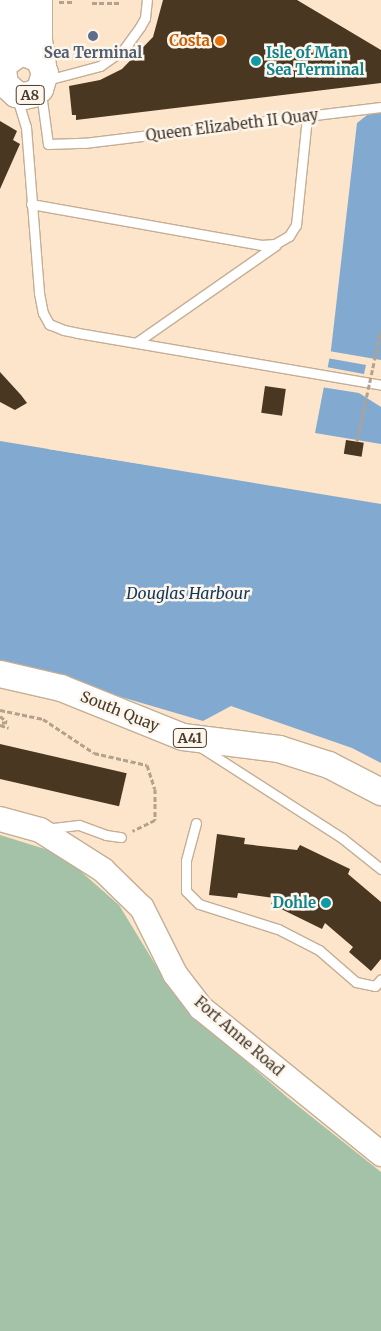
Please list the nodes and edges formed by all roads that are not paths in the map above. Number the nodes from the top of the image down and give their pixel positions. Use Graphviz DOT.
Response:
graph roads {
  1 [pos="13,0"];
  2 [pos="39,0"];
  3 [pos="147,0"];
  4 [pos="22,78"];
  5 [pos="381,106"];
  6 [pos="307,116"];
  7 [pos="31,204"];
  8 [pos="289,236"];
  9 [pos="137,342"];
  10 [pos="381,385"];
  11 [pos="0,674"];
  12 [pos="183,737"];
  13 [pos="381,792"];
  14 [pos="0,819"];
  15 [pos="196,823"];
  16 [pos="48,834"];
  17 [pos="120,836"];
  18 [pos="381,869"];
  19 [pos="381,979"];
  20 [pos="381,1154"];
  1 -- 4 [label="main road, A8"];
  2 -- 4 [label="main road, A8"];
  3 -- 4 [label="lane"];
  4 -- 6 [label="lane, Queen Elizabeth II Quay"];
  4 -- 7 [label="lane"];
  5 -- 6 [label="lane, Queen Elizabeth II Quay"];
  6 -- 8 [label="lane"];
  7 -- 8 [label="lane"];
  7 -- 9 [label="lane"];
  8 -- 9 [label="lane"];
  9 -- 10 [label="lane"];
  11 -- 12 [label="main road, South Quay / A41"];
  12 -- 13 [label="main road, South Quay / A41"];
  12 -- 18 [label="lane"];
  14 -- 16 [label="main road, Fort Anne Road"];
  15 -- 19 [label="lane"];
  16 -- 17 [label="lane"];
  16 -- 20 [label="main road, Fort Anne Road"];
}
